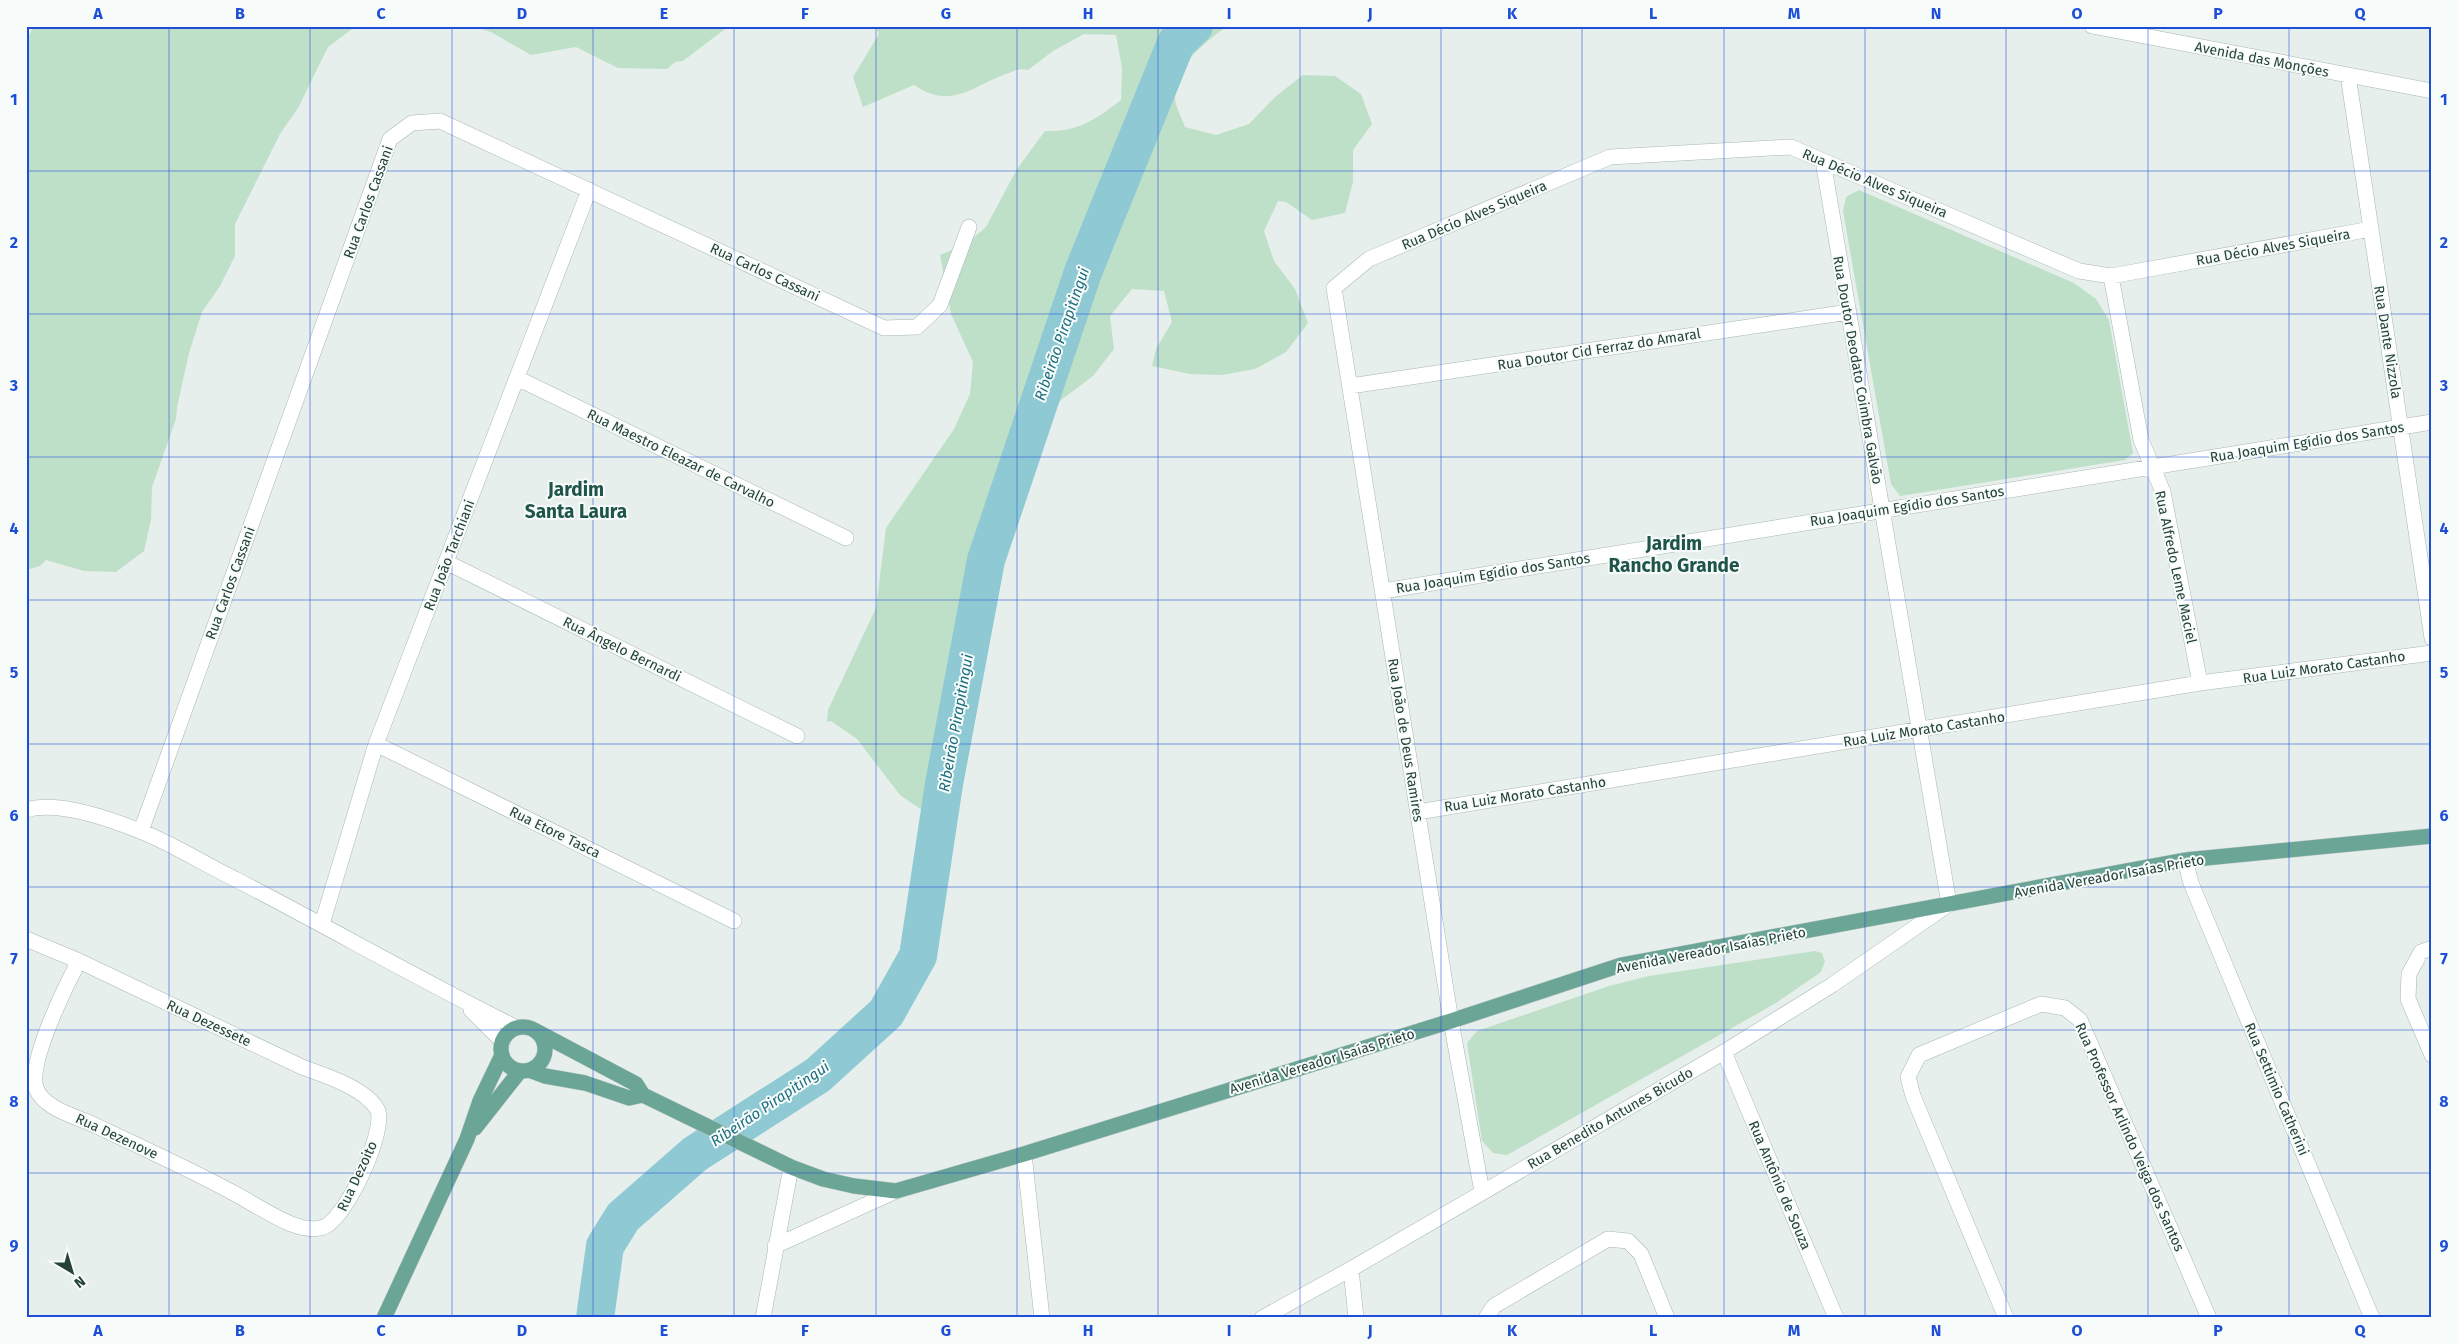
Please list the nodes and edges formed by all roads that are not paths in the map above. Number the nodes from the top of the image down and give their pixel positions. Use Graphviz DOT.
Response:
graph roads {
  1 [pos="2092,26"];
  2 [pos="2348,75"];
  3 [pos="2432,92"];
  4 [pos="1823,161"];
  5 [pos="589,190"];
  6 [pos="969,227"];
  7 [pos="2371,229"];
  8 [pos="2111,276"];
  9 [pos="1334,288"];
  10 [pos="1849,312"];
  11 [pos="517,378"];
  12 [pos="1350,386"];
  13 [pos="2432,422"];
  14 [pos="2400,427"];
  15 [pos="2151,467"];
  16 [pos="1882,510"];
  17 [pos="846,538"];
  18 [pos="446,562"];
  19 [pos="1383,591"];
  20 [pos="2432,638"];
  21 [pos="2432,653"];
  22 [pos="2200,683"];
  23 [pos="1919,730"];
  24 [pos="797,736"];
  25 [pos="376,744"];
  26 [pos="26,810"];
  27 [pos="1418,812"];
  28 [pos="141,831"];
  29 [pos="2432,836"];
  30 [pos="2185,860"];
  31 [pos="1949,904"];
  32 [pos="734,921"];
  33 [pos="322,924"];
  34 [pos="26,939"];
  35 [pos="2432,948"];
  36 [pos="80,961"];
  37 [pos="463,1002"];
  38 [pos="1451,1021"];
  39 [pos="517,1028"];
  40 [pos="534,1030"];
  41 [pos="503,1048"];
  42 [pos="1724,1052"];
  43 [pos="2432,1055"];
  44 [pos="525,1070"];
  45 [pos="643,1095"];
  46 [pos="380,1120"];
  47 [pos="467,1139"];
  48 [pos="1024,1154"];
  49 [pos="791,1166"];
  50 [pos="896,1191"];
  51 [pos="1482,1192"];
  52 [pos="327,1227"];
  53 [pos="775,1246"];
  54 [pos="1350,1269"];
  55 [pos="384,1318"];
  56 [pos="763,1318"];
  57 [pos="1042,1318"];
  58 [pos="1262,1318"];
  59 [pos="1356,1318"];
  60 [pos="1486,1318"];
  61 [pos="1667,1318"];
  62 [pos="1836,1318"];
  63 [pos="2006,1318"];
  64 [pos="2209,1318"];
  65 [pos="2372,1318"];
  1 -- 2 [label="street, Avenida das Monções"];
  2 -- 3 [label="street, Avenida das Monções"];
  2 -- 7 [label="street, Rua Dante Nizzola"];
  4 -- 8 [label="street, Rua Décio Alves Siqueira"];
  4 -- 9 [label="street, Rua Décio Alves Siqueira"];
  4 -- 10 [label="street, Rua Doutor Deodato Coimbra Galvão"];
  5 -- 6 [label="street, Rua Carlos Cassani"];
  5 -- 11 [label="street, Rua João Tarchiani"];
  5 -- 28 [label="street, Rua Carlos Cassani"];
  7 -- 8 [label="street, Rua Décio Alves Siqueira"];
  7 -- 14 [label="street, Rua Dante Nizzola"];
  8 -- 15 [label="street, Rua Alfredo Leme Maciel"];
  9 -- 12 [label="street, Rua João de Deus Ramires"];
  10 -- 12 [label="street, Rua Doutor Cid Ferraz do Amaral"];
  10 -- 16 [label="street, Rua Doutor Deodato Coimbra Galvão"];
  11 -- 17 [label="street, Rua Maestro Eleazar de Carvalho"];
  11 -- 18 [label="street, Rua João Tarchiani"];
  12 -- 19 [label="street, Rua João de Deus Ramires"];
  13 -- 14 [label="street, Rua Joaquim Egídio dos Santos"];
  14 -- 15 [label="street, Rua Joaquim Egídio dos Santos"];
  14 -- 20 [label="street, Rua Dante Nizzola"];
  15 -- 16 [label="street, Rua Joaquim Egídio dos Santos"];
  15 -- 22 [label="street, Rua Alfredo Leme Maciel"];
  16 -- 19 [label="street, Rua Joaquim Egídio dos Santos"];
  16 -- 23 [label="street, Rua Doutor Deodato Coimbra Galvão"];
  18 -- 24 [label="street, Rua Ângelo Bernardi"];
  18 -- 25 [label="street, Rua João Tarchiani"];
  19 -- 27 [label="street, Rua João de Deus Ramires"];
  21 -- 22 [label="street, Rua Luiz Morato Castanho"];
  22 -- 23 [label="street, Rua Luiz Morato Castanho"];
  23 -- 27 [label="street, Rua Luiz Morato Castanho"];
  23 -- 31 [label="street, Rua Doutor Deodato Coimbra Galvão"];
  25 -- 32 [label="street, Rua Etore Tasca"];
  25 -- 33 [label="street, Rua João Tarchiani"];
  26 -- 28 [label="street"];
  27 -- 38 [label="street, Rua João de Deus Ramires"];
  28 -- 33 [label="street"];
  29 -- 30 [label="main road, Avenida Vereador Isaías Prieto"];
  30 -- 31 [label="main road, Avenida Vereador Isaías Prieto"];
  30 -- 65 [label="street, Rua Settimio Catherini"];
  31 -- 38 [label="main road, Avenida Vereador Isaías Prieto"];
  31 -- 42 [label="street, Rua Benedito Antunes Bicudo"];
  33 -- 37 [label="street"];
  34 -- 36 [label="street, Rua Dezessete"];
  35 -- 43 [label="street"];
  36 -- 46 [label="street, Rua Dezessete"];
  36 -- 52 [label="street, Rua Dezenove"];
  37 -- 39 [label="street"];
  37 -- 41 [label="street"];
  38 -- 48 [label="main road, Avenida Vereador Isaías Prieto"];
  38 -- 51 [label="street, Rua João de Deus Ramires"];
  39 -- 40 [label="main road"];
  39 -- 41 [label="main road"];
  40 -- 44 [label="main road"];
  40 -- 45 [label="main road, Avenida Vereador Isaías Prieto"];
  41 -- 44 [label="main road"];
  41 -- 47 [label="main road"];
  42 -- 51 [label="street, Rua Benedito Antunes Bicudo"];
  42 -- 62 [label="street, Rua Antônio de Souza"];
  44 -- 45 [label="main road, Avenida Vereador Isaías Prieto"];
  44 -- 47 [label="main road"];
  45 -- 49 [label="main road, Avenida Vereador Isaías Prieto"];
  46 -- 52 [label="street, Rua Dezoito"];
  47 -- 55 [label="main road"];
  48 -- 50 [label="main road, Avenida Vereador Isaías Prieto"];
  48 -- 57 [label="street"];
  49 -- 50 [label="main road, Avenida Vereador Isaías Prieto"];
  49 -- 53 [label="street"];
  50 -- 53 [label="street, Avenida Vereador Isaías Prieto"];
  51 -- 54 [label="street, Rua Benedito Antunes Bicudo"];
  53 -- 56 [label="street"];
  54 -- 58 [label="street, Rua Benedito Antunes Bicudo"];
  54 -- 59 [label="street"];
  60 -- 61 [label="street"];
  63 -- 64 [label="street, Rua Professor Arlindo Veiga dos Santos"];
}
